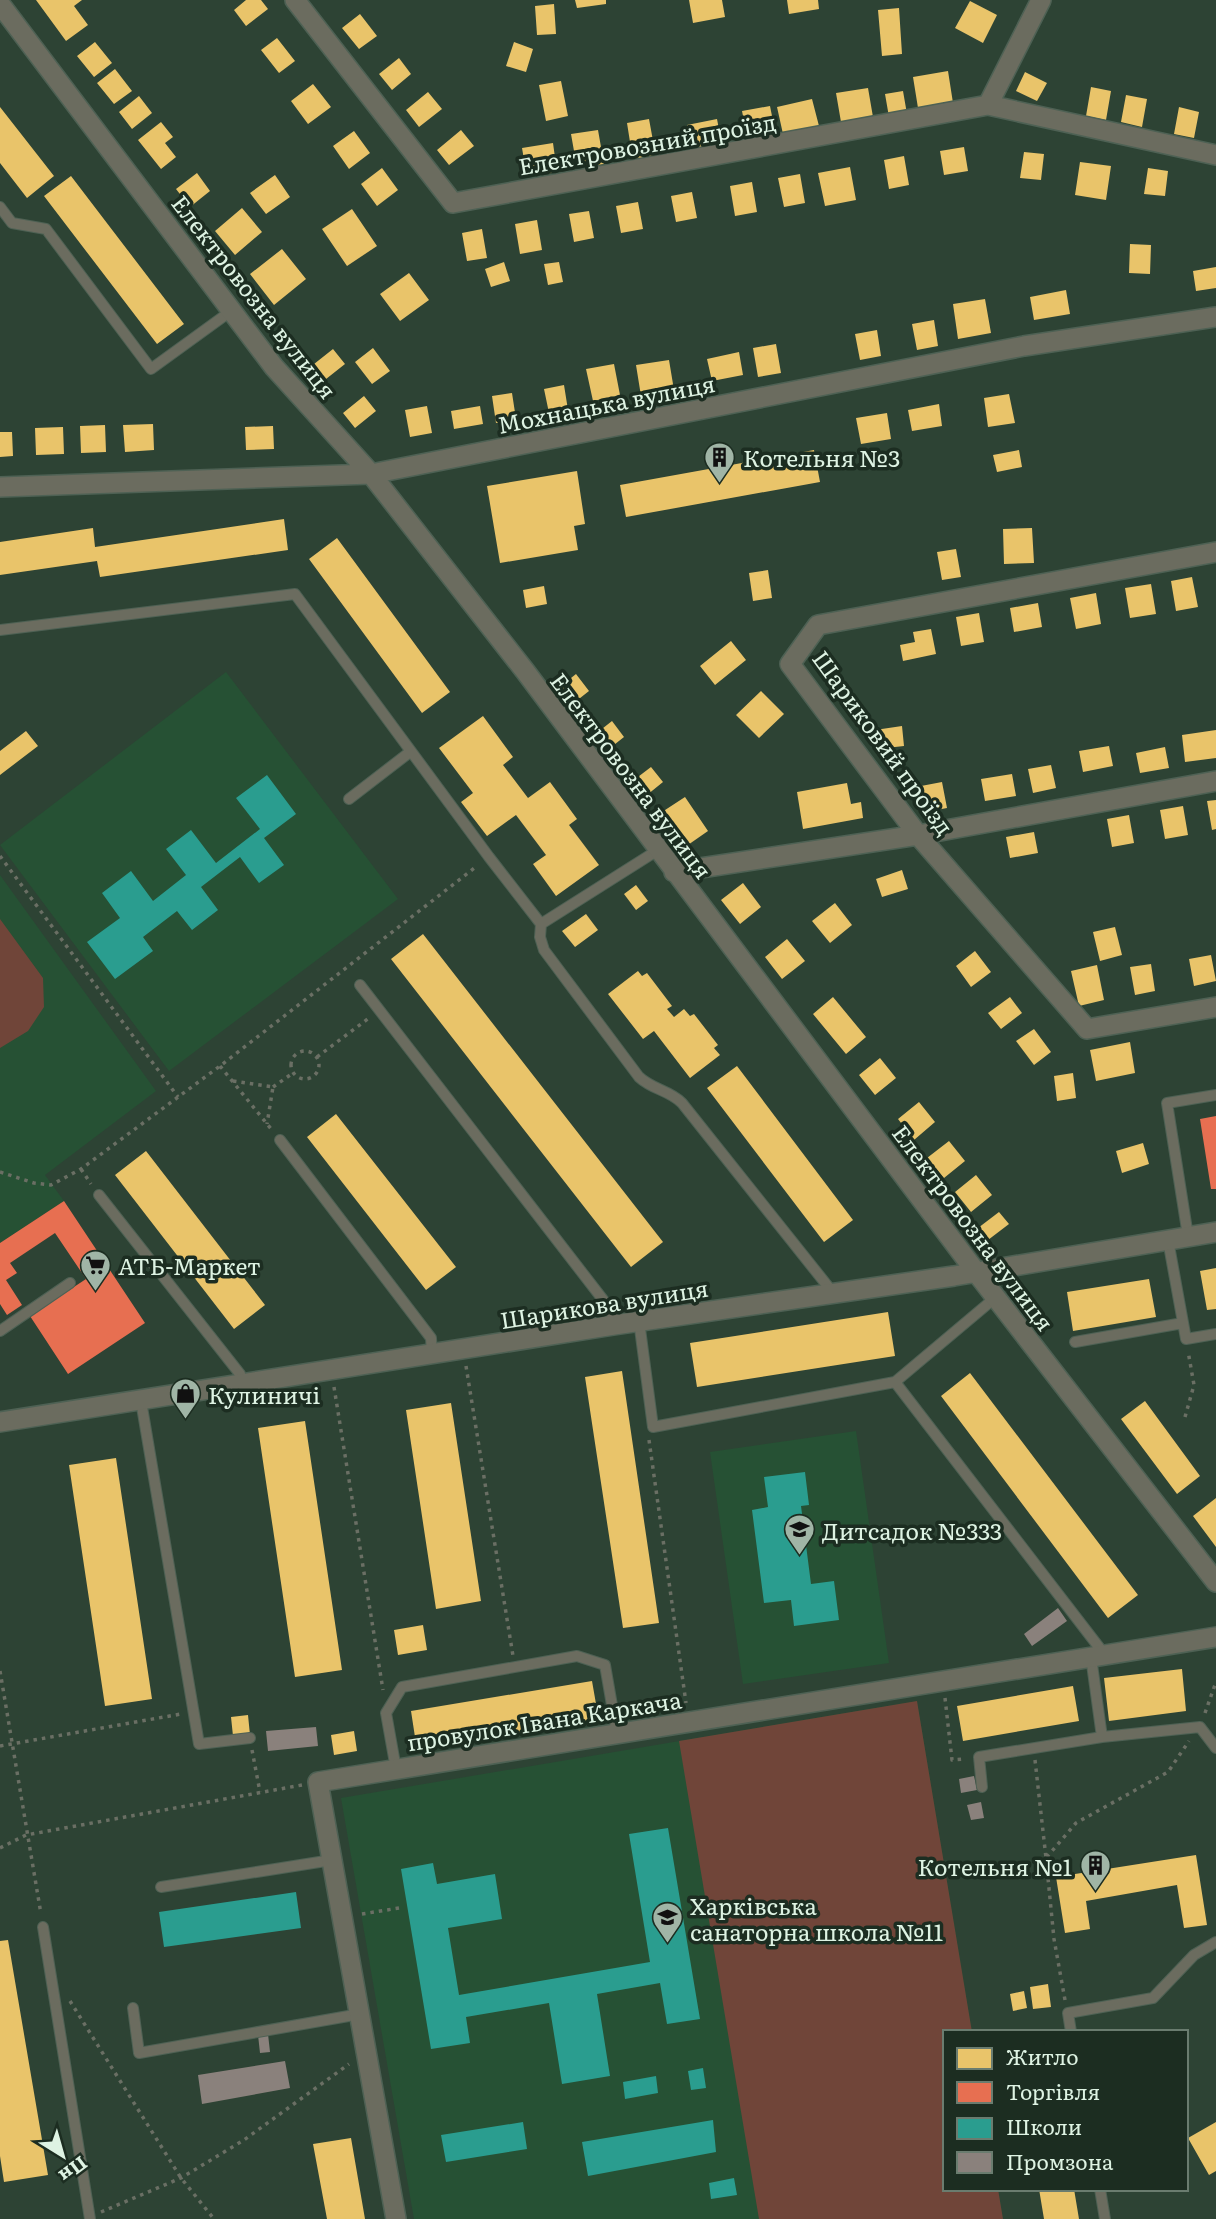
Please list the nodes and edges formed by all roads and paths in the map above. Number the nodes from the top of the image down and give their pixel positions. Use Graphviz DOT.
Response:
graph roads {
  1 [pos="295,0"];
  2 [pos="1041,0"];
  3 [pos="0,4"];
  4 [pos="988,105"];
  5 [pos="1216,155"];
  6 [pos="0,207"];
  7 [pos="231,311"];
  8 [pos="1216,317"];
  9 [pos="371,474"];
  10 [pos="0,487"];
  11 [pos="1216,552"];
  12 [pos="0,630"];
  13 [pos="410,752"];
  14 [pos="1216,781"];
  15 [pos="349,799"];
  16 [pos="918,835"];
  17 [pos="658,850"];
  18 [pos="0,856"];
  19 [pos="489,857"];
  20 [pos="674,872"];
  21 [pos="541,924"];
  22 [pos="360,985"];
  23 [pos="1216,1007"];
  24 [pos="380,1010"];
  25 [pos="317,1057"];
  26 [pos="220,1066"];
  27 [pos="293,1073"];
  28 [pos="233,1081"];
  29 [pos="273,1087"];
  30 [pos="1216,1095"];
  31 [pos="178,1097"];
  32 [pos="267,1124"];
  33 [pos="280,1140"];
  34 [pos="80,1169"];
  35 [pos="0,1172"];
  36 [pos="99,1195"];
  37 [pos="1216,1232"];
  38 [pos="1188,1236"];
  39 [pos="1168,1240"];
  40 [pos="976,1272"];
  41 [pos="70,1283"];
  42 [pos="834,1294"];
  43 [pos="996,1297"];
  44 [pos="639,1321"];
  45 [pos="1183,1324"];
  46 [pos="614,1325"];
  47 [pos="0,1331"];
  48 [pos="1216,1334"];
  49 [pos="1186,1339"];
  50 [pos="1075,1342"];
  51 [pos="432,1354"];
  52 [pos="465,1361"];
  53 [pos="333,1381"];
  54 [pos="895,1382"];
  55 [pos="243,1385"];
  56 [pos="141,1401"];
  57 [pos="1185,1417"];
  58 [pos="0,1422"];
  59 [pos="648,1431"];
  60 [pos="1216,1582"];
  61 [pos="1216,1637"];
  62 [pos="1098,1656"];
  63 [pos="515,1667"];
  64 [pos="0,1671"];
  65 [pos="943,1681"];
  66 [pos="1216,1682"];
  67 [pos="193,1712"];
  68 [pos="386,1713"];
  69 [pos="689,1722"];
  70 [pos="1200,1727"];
  71 [pos="617,1734"];
  72 [pos="1102,1737"];
  73 [pos="250,1738"];
  74 [pos="12,1744"];
  75 [pos="0,1746"];
  76 [pos="1033,1748"];
  77 [pos="1216,1748"];
  78 [pos="979,1757"];
  79 [pos="396,1769"];
  80 [pos="318,1782"];
  81 [pos="982,1787"];
  82 [pos="260,1792"];
  83 [pos="26,1835"];
  84 [pos="0,1848"];
  85 [pos="1046,1858"];
  86 [pos="332,1860"];
  87 [pos="161,1887"];
  88 [pos="399,1908"];
  89 [pos="343,1920"];
  90 [pos="43,1927"];
  91 [pos="1216,1942"];
  92 [pos="51,1970"];
  93 [pos="133,2008"];
  94 [pos="1068,2013"];
  95 [pos="360,2014"];
  96 [pos="1071,2030"];
  97 [pos="366,2051"];
  98 [pos="181,2178"];
  99 [pos="1100,2191"];
  100 [pos="90,2218"];
  101 [pos="214,2219"];
  102 [pos="396,2219"];
  103 [pos="1105,2219"];
  1 -- 4 [label="street, Електровозний проїзд"];
  2 -- 4 [label="street"];
  3 -- 7 [label="street, Електровозна вулиця"];
  4 -- 5 [label="street"];
  6 -- 7 [label="lane"];
  7 -- 9 [label="street, Електровозна вулиця"];
  8 -- 9 [label="street, Мохнацька вулиця"];
  9 -- 10 [label="street, Мохнацька вулиця"];
  9 -- 17 [label="street, Електровозна вулиця"];
  11 -- 16 [label="street, Шариковий проїзд"];
  12 -- 13 [label="lane"];
  13 -- 15 [label="lane"];
  13 -- 19 [label="lane"];
  14 -- 16 [label="street"];
  16 -- 20 [label="street"];
  16 -- 23 [label="street, Шариковий проїзд"];
  17 -- 20 [label="street, Електровозна вулиця"];
  17 -- 21 [label="lane"];
  18 -- 31 [label="path"];
  19 -- 21 [label="lane"];
  19 -- 26 [label="path"];
  20 -- 40 [label="street, Електровозна вулиця"];
  21 -- 42 [label="lane"];
  22 -- 24 [label="lane"];
  24 -- 25 [label="path"];
  24 -- 46 [label="lane"];
  25 -- 27 [label="path"];
  25 -- 27 [label="path"];
  26 -- 28 [label="path"];
  26 -- 31 [label="path"];
  27 -- 29 [label="path"];
  28 -- 29 [label="path"];
  28 -- 32 [label="path"];
  29 -- 32 [label="path"];
  30 -- 38 [label="lane"];
  31 -- 34 [label="path"];
  32 -- 33 [label="path"];
  33 -- 51 [label="lane"];
  34 -- 35 [label="path"];
  34 -- 36 [label="path"];
  36 -- 55 [label="lane"];
  37 -- 38 [label="street, Шарикова вулиця"];
  38 -- 39 [label="street, Шарикова вулиця"];
  39 -- 40 [label="street, Шарикова вулиця"];
  39 -- 45 [label="lane"];
  40 -- 42 [label="street, Шарикова вулиця"];
  40 -- 43 [label="street, Електровозна вулиця"];
  41 -- 47 [label="lane"];
  42 -- 44 [label="street, Шарикова вулиця"];
  43 -- 54 [label="lane"];
  43 -- 60 [label="street, Електровозна вулиця"];
  44 -- 46 [label="street, Шарикова вулиця"];
  44 -- 54 [label="lane"];
  45 -- 49 [label="lane"];
  45 -- 50 [label="lane"];
  46 -- 51 [label="street, Шарикова вулиця"];
  48 -- 49 [label="lane"];
  49 -- 57 [label="path"];
  51 -- 55 [label="street, Шарикова вулиця"];
  52 -- 63 [label="path"];
  53 -- 68 [label="path"];
  54 -- 62 [label="lane"];
  55 -- 56 [label="street, Шарикова вулиця"];
  56 -- 58 [label="street, Шарикова вулиця"];
  56 -- 67 [label="lane"];
  59 -- 69 [label="path"];
  61 -- 62 [label="street, провулок Івана Каркача"];
  62 -- 65 [label="street, провулок Івана Каркача"];
  62 -- 72 [label="lane"];
  63 -- 68 [label="lane"];
  63 -- 71 [label="lane"];
  64 -- 74 [label="path"];
  65 -- 69 [label="street, провулок Івана Каркача"];
  65 -- 78 [label="path"];
  66 -- 70 [label="path"];
  67 -- 73 [label="lane"];
  67 -- 74 [label="path"];
  68 -- 79 [label="lane"];
  69 -- 71 [label="street, провулок Івана Каркача"];
  70 -- 72 [label="lane"];
  70 -- 77 [label="lane"];
  70 -- 85 [label="path"];
  71 -- 79 [label="street, провулок Івана Каркача"];
  72 -- 76 [label="lane"];
  73 -- 82 [label="path"];
  74 -- 75 [label="path"];
  74 -- 83 [label="path"];
  76 -- 78 [label="lane"];
  76 -- 85 [label="path"];
  78 -- 81 [label="lane"];
  79 -- 80 [label="street, провулок Івана Каркача"];
  80 -- 82 [label="path"];
  80 -- 86 [label="street"];
  82 -- 83 [label="path"];
  83 -- 84 [label="path"];
  83 -- 90 [label="path"];
  85 -- 94 [label="path"];
  86 -- 87 [label="lane"];
  86 -- 89 [label="street"];
  88 -- 89 [label="path"];
  89 -- 95 [label="street"];
  90 -- 92 [label="lane"];
  91 -- 94 [label="lane"];
  92 -- 98 [label="path"];
  92 -- 100 [label="lane"];
  93 -- 95 [label="lane"];
  94 -- 96 [label="lane"];
  95 -- 97 [label="street"];
  97 -- 98 [label="path"];
  97 -- 102 [label="street"];
  98 -- 100 [label="path"];
  98 -- 101 [label="path"];
  99 -- 103 [label="lane"];
}
